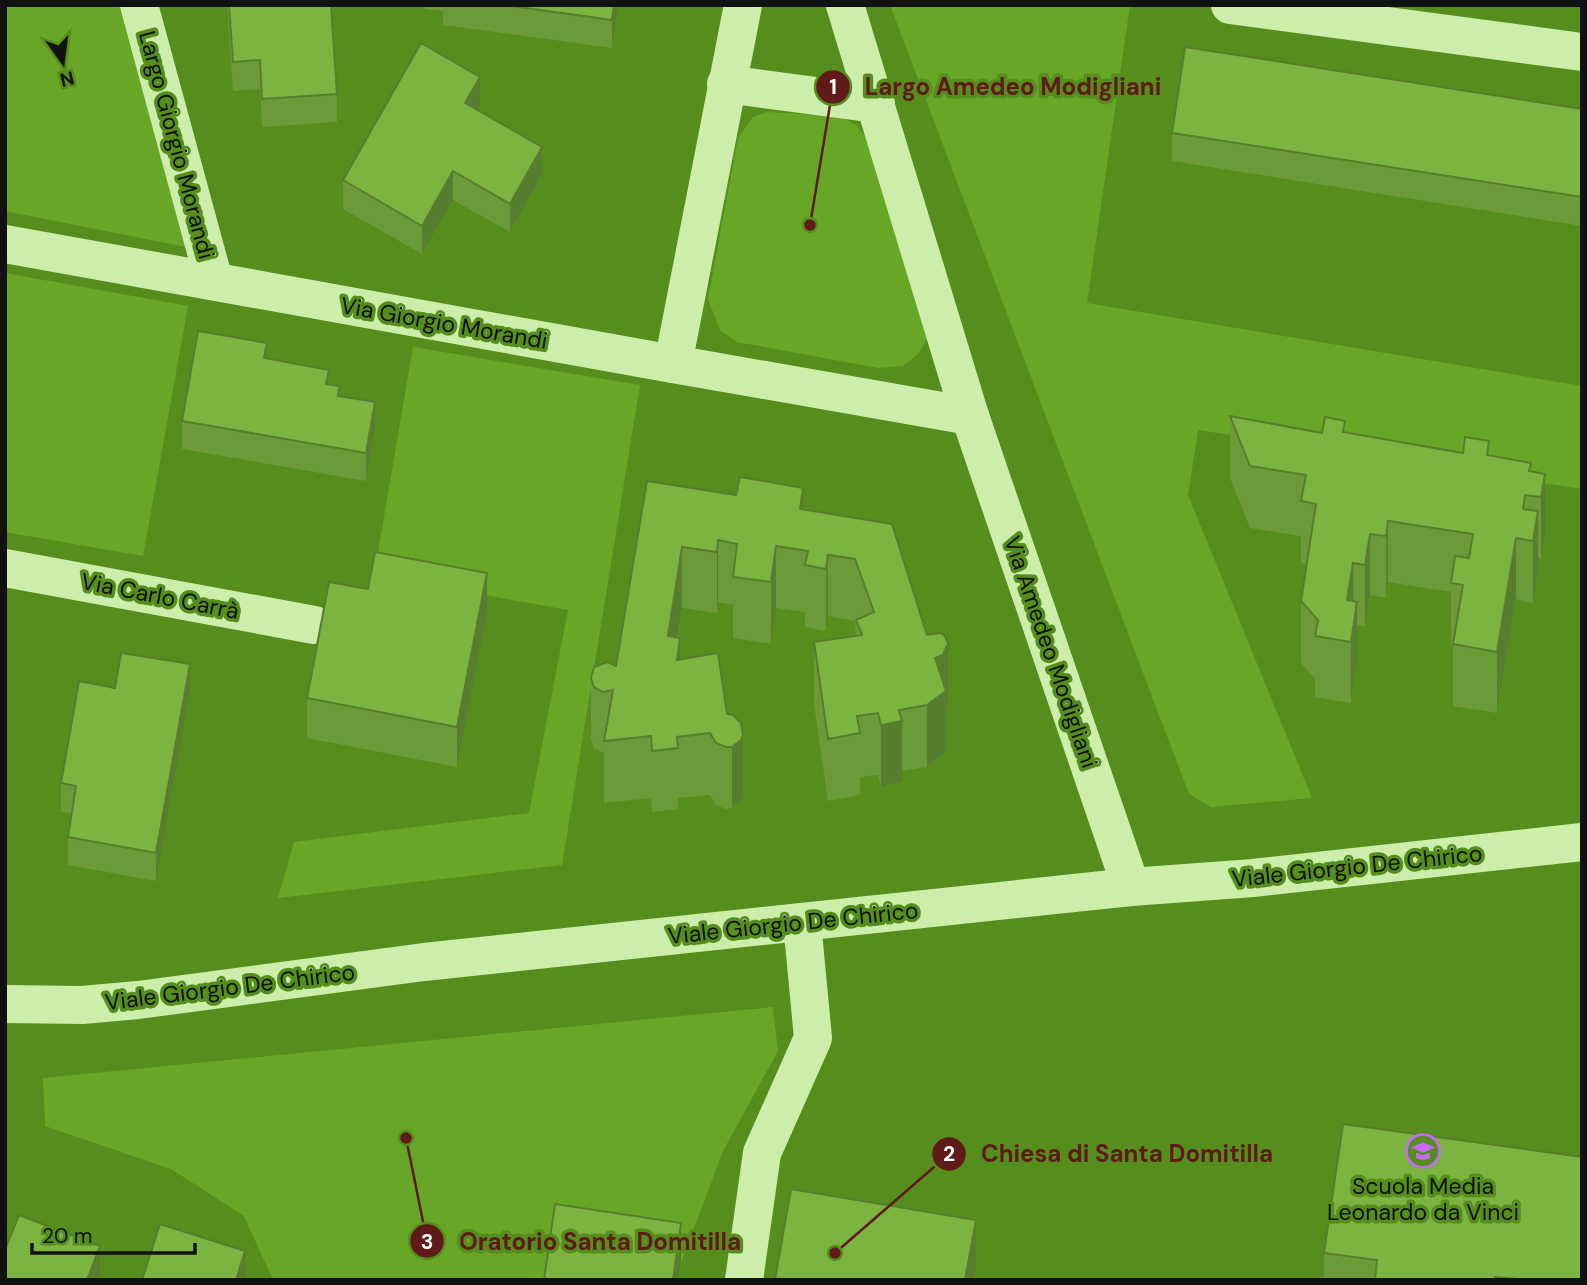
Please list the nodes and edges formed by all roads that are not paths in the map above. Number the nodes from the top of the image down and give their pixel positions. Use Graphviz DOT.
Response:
graph roads {
  1 [pos="139,5"];
  2 [pos="743,5"];
  3 [pos="845,5"];
  4 [pos="1230,5"];
  5 [pos="1582,52"];
  6 [pos="726,84"];
  7 [pos="876,104"];
  8 [pos="5,244"];
  9 [pos="214,282"];
  10 [pos="673,363"];
  11 [pos="970,416"];
  12 [pos="5,568"];
  13 [pos="314,625"];
  14 [pos="1582,842"];
  15 [pos="1131,887"];
  16 [pos="802,922"];
  17 [pos="5,1004"];
  18 [pos="744,1280"];
  1 -- 9 [label="street, Largo Giorgio Morandi"];
  2 -- 6 [label="street"];
  3 -- 7 [label="street, Via Amedeo Modigliani"];
  4 -- 5 [label="street"];
  6 -- 7 [label="street"];
  6 -- 10 [label="street"];
  7 -- 11 [label="street, Via Amedeo Modigliani"];
  8 -- 9 [label="street, Largo Giorgio Morandi"];
  9 -- 10 [label="street, Via Giorgio Morandi"];
  10 -- 11 [label="street, Via Giorgio Morandi"];
  11 -- 15 [label="street, Via Amedeo Modigliani"];
  12 -- 13 [label="street, Via Carlo Carrà"];
  14 -- 15 [label="street, Viale Giorgio De Chirico"];
  15 -- 16 [label="street, Viale Giorgio De Chirico"];
  16 -- 17 [label="street, Viale Giorgio De Chirico"];
  16 -- 18 [label="street"];
}
